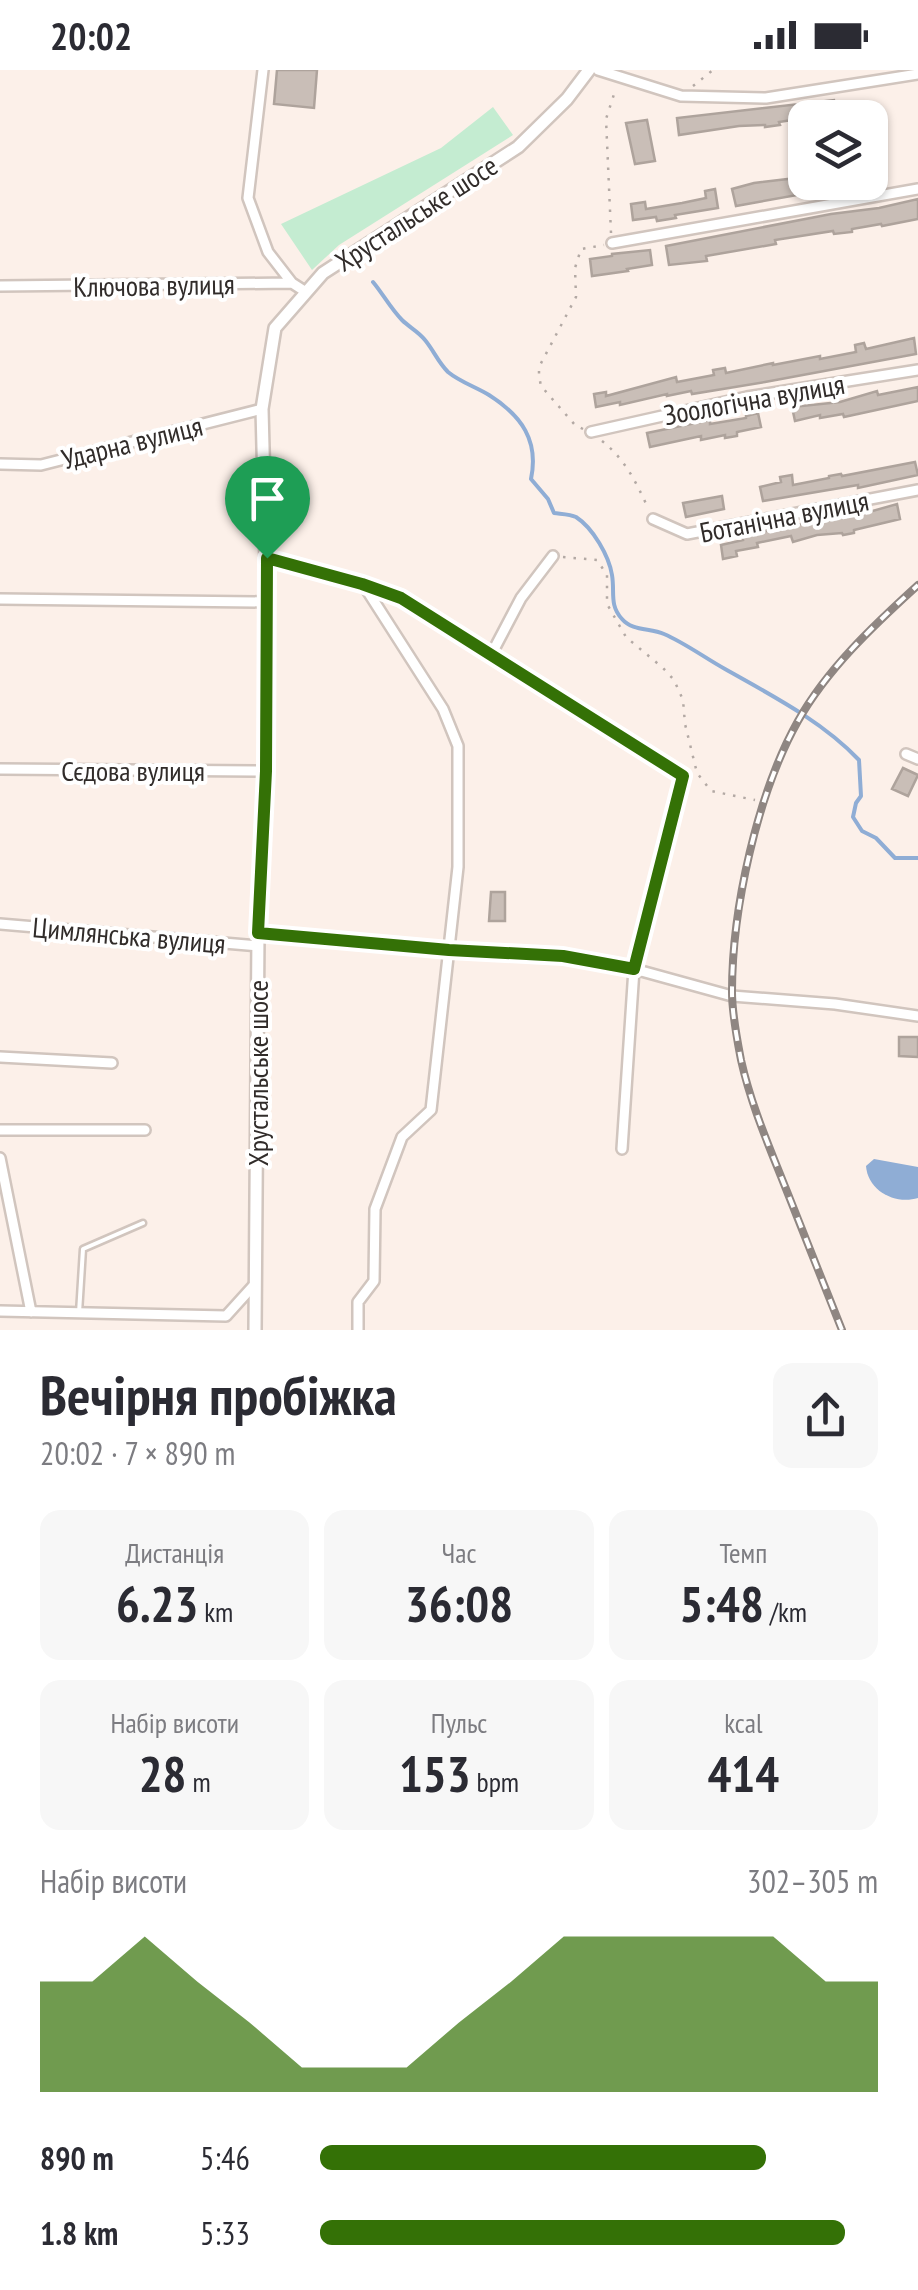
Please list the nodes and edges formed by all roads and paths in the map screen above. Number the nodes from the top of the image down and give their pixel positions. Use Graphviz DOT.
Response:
graph roads {
  1 [pos="263,70"];
  2 [pos="589,70"];
  3 [pos="598,70"];
  4 [pos="712,70"];
  5 [pos="918,74"];
  6 [pos="619,77"];
  7 [pos="688,90"];
  8 [pos="918,189"];
  9 [pos="612,244"];
  10 [pos="292,283"];
  11 [pos="0,286"];
  12 [pos="306,292"];
  13 [pos="918,370"];
  14 [pos="262,408"];
  15 [pos="591,432"];
  16 [pos="0,464"];
  17 [pos="918,490"];
  18 [pos="653,519"];
  19 [pos="553,556"];
  20 [pos="267,558"];
  21 [pos="362,584"];
  22 [pos="0,599"];
  23 [pos="267,602"];
  24 [pos="491,655"];
  25 [pos="906,754"];
  26 [pos="918,760"];
  27 [pos="0,769"];
  28 [pos="266,771"];
  29 [pos="755,800"];
  30 [pos="0,924"];
  31 [pos="258,940"];
  32 [pos="449,950"];
  33 [pos="634,969"];
  34 [pos="918,1016"];
  35 [pos="0,1057"];
  36 [pos="112,1063"];
  37 [pos="0,1130"];
  38 [pos="145,1130"];
  39 [pos="622,1150"];
  40 [pos="0,1158"];
  41 [pos="143,1223"];
  42 [pos="255,1284"];
  43 [pos="0,1311"];
  44 [pos="31,1312"];
  45 [pos="79,1313"];
  46 [pos="254,1330"];
  47 [pos="358,1330"];
  1 -- 10 [label="street"];
  2 -- 12 [label="street, Хрустальське шосе"];
  3 -- 6 [label="street"];
  4 -- 7 [label="path"];
  5 -- 6 [label="street"];
  6 -- 9 [label="path"];
  8 -- 9 [label="street"];
  9 -- 15 [label="path"];
  10 -- 11 [label="street, Ключова вулиця"];
  10 -- 12 [label="street"];
  12 -- 14 [label="street, Хрустальське шосе"];
  13 -- 15 [label="street, Зоологічна вулиця"];
  14 -- 16 [label="street, Ударна вулиця"];
  14 -- 20 [label="street, Хрустальське шосе"];
  15 -- 18 [label="path"];
  17 -- 18 [label="street, Ботанічна вулиця"];
  19 -- 24 [label="street"];
  19 -- 29 [label="path"];
  20 -- 21 [label="street"];
  20 -- 23 [label="street, Хрустальське шосе"];
  21 -- 24 [label="street"];
  21 -- 32 [label="street"];
  22 -- 23 [label="street"];
  23 -- 28 [label="street, Хрустальське шосе"];
  24 -- 33 [label="street"];
  25 -- 26 [label="street"];
  27 -- 28 [label="street, Сєдова вулиця"];
  28 -- 31 [label="street, Хрустальське шосе"];
  30 -- 31 [label="street, Цимлянська вулиця"];
  31 -- 32 [label="street, Цимлянська вулиця"];
  31 -- 42 [label="street, Хрустальське шосе"];
  32 -- 33 [label="street, Цимлянська вулиця"];
  32 -- 47 [label="street"];
  33 -- 34 [label="street, Цимлянська вулиця"];
  33 -- 39 [label="street"];
  35 -- 36 [label="street"];
  37 -- 38 [label="street"];
  40 -- 44 [label="street"];
  41 -- 45 [label="lane"];
  42 -- 45 [label="street"];
  42 -- 46 [label="street, Хрустальське шосе"];
  43 -- 44 [label="street"];
  44 -- 45 [label="street"];
}
